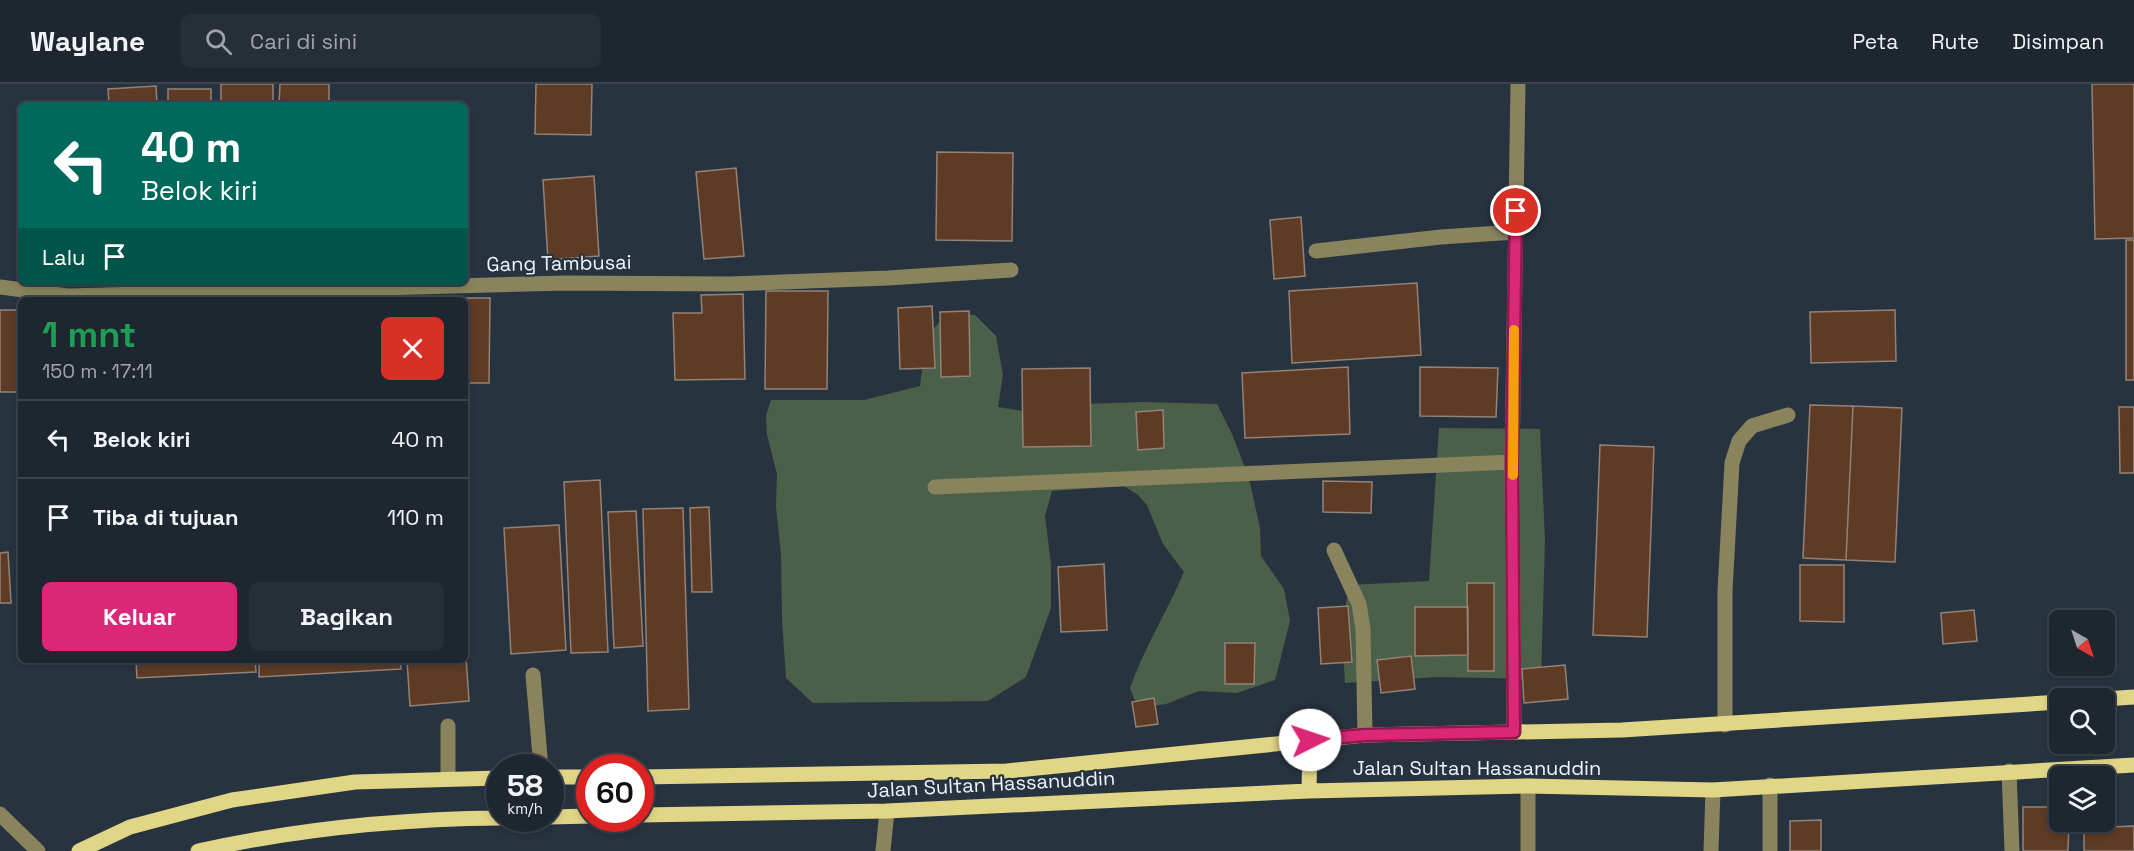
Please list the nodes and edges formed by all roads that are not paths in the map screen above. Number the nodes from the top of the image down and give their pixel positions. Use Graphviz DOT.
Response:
graph roads {
  1 [pos="1518,84"];
  2 [pos="1515,232"];
  3 [pos="1316,251"];
  4 [pos="1011,270"];
  5 [pos="0,287"];
  6 [pos="1788,415"];
  7 [pos="1512,462"];
  8 [pos="935,487"];
  9 [pos="1334,550"];
  10 [pos="533,675"];
  11 [pos="2134,697"];
  12 [pos="2115,698"];
  13 [pos="2049,703"];
  14 [pos="1725,725"];
  15 [pos="448,726"];
  16 [pos="1514,732"];
  17 [pos="1365,735"];
  18 [pos="1310,740"];
  19 [pos="540,754"];
  20 [pos="2134,765"];
  21 [pos="2009,771"];
  22 [pos="654,777"];
  23 [pos="486,778"];
  24 [pos="448,779"];
  25 [pos="1528,786"];
  26 [pos="1770,786"];
  27 [pos="1713,790"];
  28 [pos="1309,791"];
  29 [pos="887,811"];
  30 [pos="0,814"];
  31 [pos="654,815"];
  32 [pos="486,819"];
  33 [pos="38,851"];
  34 [pos="79,851"];
  35 [pos="198,851"];
  36 [pos="883,851"];
  37 [pos="1528,851"];
  38 [pos="1711,851"];
  39 [pos="1770,851"];
  40 [pos="2012,851"];
  1 -- 2 [label="street"];
  2 -- 3 [label="street"];
  2 -- 7 [label="street"];
  4 -- 5 [label="street, Gang Tambusai"];
  6 -- 14 [label="street"];
  7 -- 8 [label="street"];
  7 -- 16 [label="street"];
  9 -- 17 [label="street"];
  10 -- 19 [label="street"];
  11 -- 12 [label="main road"];
  13 -- 14 [label="main road, Jalan Sultan Hassanuddin"];
  14 -- 16 [label="main road, Jalan Sultan Hassanuddin"];
  15 -- 24 [label="street"];
  16 -- 17 [label="main road, Jalan Sultan Hassanuddin"];
  17 -- 18 [label="main road, Jalan Sultan Hassanuddin"];
  18 -- 22 [label="main road, Jalan Sultan Hassanuddin"];
  18 -- 28 [label="main road"];
  20 -- 21 [label="main road, Jalan Sultan Hassanuddin"];
  21 -- 26 [label="main road, Jalan Sultan Hassanuddin"];
  21 -- 40 [label="street"];
  23 -- 24 [label="main road"];
  24 -- 34 [label="main road"];
  25 -- 27 [label="main road, Jalan Sultan Hassanuddin"];
  25 -- 28 [label="main road, Jalan Sultan Hassanuddin"];
  25 -- 37 [label="street"];
  26 -- 27 [label="main road, Jalan Sultan Hassanuddin"];
  26 -- 39 [label="street"];
  27 -- 38 [label="street"];
  28 -- 29 [label="main road, Jalan Sultan Hassanuddin"];
  29 -- 31 [label="main road, Jalan Sultan Hassanuddin"];
  29 -- 36 [label="street"];
  30 -- 33 [label="street"];
  32 -- 35 [label="main road"];
}
